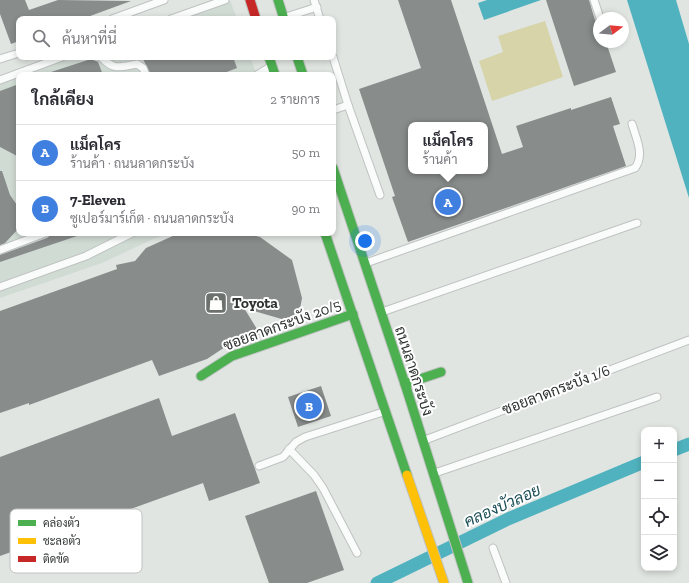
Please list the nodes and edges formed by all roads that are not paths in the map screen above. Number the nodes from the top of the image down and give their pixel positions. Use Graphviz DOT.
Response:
graph roads {
  1 [pos="164,0"];
  2 [pos="225,0"];
  3 [pos="250,0"];
  4 [pos="278,0"];
  5 [pos="594,0"];
  6 [pos="315,3"];
  7 [pos="598,12"];
  8 [pos="120,16"];
  9 [pos="180,16"];
  10 [pos="255,16"];
  11 [pos="283,16"];
  12 [pos="288,16"];
  13 [pos="319,16"];
  14 [pos="16,54"];
  15 [pos="0,59"];
  16 [pos="54,60"];
  17 [pos="103,60"];
  18 [pos="298,60"];
  19 [pos="334,60"];
  20 [pos="270,61"];
  21 [pos="22,72"];
  22 [pos="145,72"];
  23 [pos="260,72"];
  24 [pos="274,72"];
  25 [pos="302,72"];
  26 [pos="16,74"];
  27 [pos="0,80"];
  28 [pos="348,105"];
  29 [pos="336,109"];
  30 [pos="632,124"];
  31 [pos="336,177"];
  32 [pos="342,196"];
  33 [pos="380,196"];
  34 [pos="336,199"];
  35 [pos="637,223"];
  36 [pos="38,236"];
  37 [pos="126,236"];
  38 [pos="326,236"];
  39 [pos="0,250"];
  40 [pos="364,264"];
  41 [pos="0,287"];
  42 [pos="380,312"];
  43 [pos="353,314"];
  44 [pos="689,340"];
  45 [pos="441,372"];
  46 [pos="201,376"];
  47 [pos="405,384"];
  48 [pos="656,397"];
  49 [pos="385,411"];
  50 [pos="423,441"];
  51 [pos="289,449"];
  52 [pos="259,466"];
  53 [pos="433,474"];
  54 [pos="493,548"];
  55 [pos="357,553"];
  56 [pos="444,583"];
  57 [pos="468,583"];
  58 [pos="506,583"];
  1 -- 8 [label="lane"];
  2 -- 9 [label="lane"];
  3 -- 10 [label="main road"];
  4 -- 11 [label="main road"];
  5 -- 7 [label="lane"];
  6 -- 12 [label="lane"];
  6 -- 13 [label="lane"];
  14 -- 15 [label="lane"];
  16 -- 21 [label="lane"];
  17 -- 22 [label="lane"];
  18 -- 25 [label="main road"];
  19 -- 28 [label="lane"];
  20 -- 23 [label="lane"];
  20 -- 24 [label="main road"];
  26 -- 27 [label="lane"];
  28 -- 29 [label="lane"];
  28 -- 33 [label="lane"];
  30 -- 40 [label="lane"];
  31 -- 32 [label="main road, ถนนลาดกระบัง"];
  32 -- 34 [label="main road"];
  32 -- 40 [label="main road, ถนนลาดกระบัง"];
  35 -- 42 [label="lane"];
  36 -- 39 [label="lane"];
  37 -- 41 [label="lane"];
  38 -- 43 [label="main road"];
  40 -- 42 [label="main road, ถนนลาดกระบัง"];
  42 -- 47 [label="main road, ถนนลาดกระบัง"];
  43 -- 46 [label="main road, ซอยลาดกระบัง 20/5"];
  43 -- 49 [label="main road"];
  44 -- 50 [label="lane, ซอยลาดกระบัง 1/6"];
  45 -- 47 [label="main road"];
  47 -- 50 [label="main road, ถนนลาดกระบัง"];
  48 -- 53 [label="lane"];
  49 -- 51 [label="lane"];
  49 -- 56 [label="main road"];
  50 -- 53 [label="main road, ถนนลาดกระบัง"];
  51 -- 52 [label="lane"];
  51 -- 55 [label="lane"];
  53 -- 57 [label="main road, ถนนลาดกระบัง"];
  54 -- 58 [label="lane"];
}
